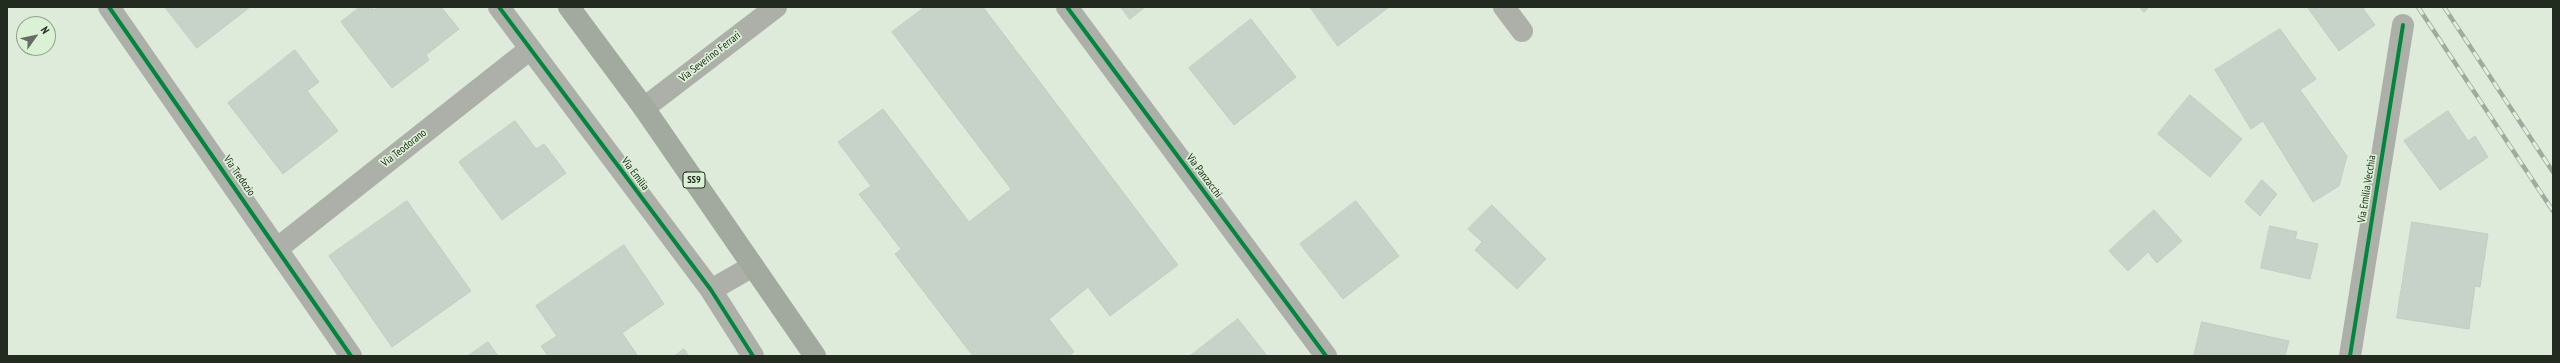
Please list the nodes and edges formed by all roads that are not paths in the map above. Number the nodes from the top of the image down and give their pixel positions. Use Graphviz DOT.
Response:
graph roads {
  1 [pos="109,7"];
  2 [pos="499,7"];
  3 [pos="569,7"];
  4 [pos="776,7"];
  5 [pos="1067,7"];
  6 [pos="1504,7"];
  7 [pos="2403,25"];
  8 [pos="1522,31"];
  9 [pos="530,49"];
  10 [pos="644,108"];
  11 [pos="278,248"];
  12 [pos="753,266"];
  13 [pos="711,290"];
  14 [pos="351,356"];
  15 [pos="753,356"];
  16 [pos="815,356"];
  17 [pos="1326,356"];
  18 [pos="2350,356"];
  1 -- 11 [label="street, Via Tredozio"];
  2 -- 9 [label="street, Via Emilia"];
  3 -- 10 [label="main road, SS9"];
  4 -- 10 [label="street, Via Severino Ferrari"];
  5 -- 17 [label="street, Via Panzacchi"];
  6 -- 8 [label="street"];
  7 -- 18 [label="street, Via Emilia Vecchia"];
  9 -- 11 [label="street, Via Teodorano"];
  9 -- 13 [label="street, Via Emilia"];
  10 -- 12 [label="main road, SS9"];
  11 -- 14 [label="street, Via Tredozio"];
  12 -- 13 [label="street"];
  12 -- 16 [label="main road, SS9"];
  13 -- 15 [label="street, Via Emilia"];
}
